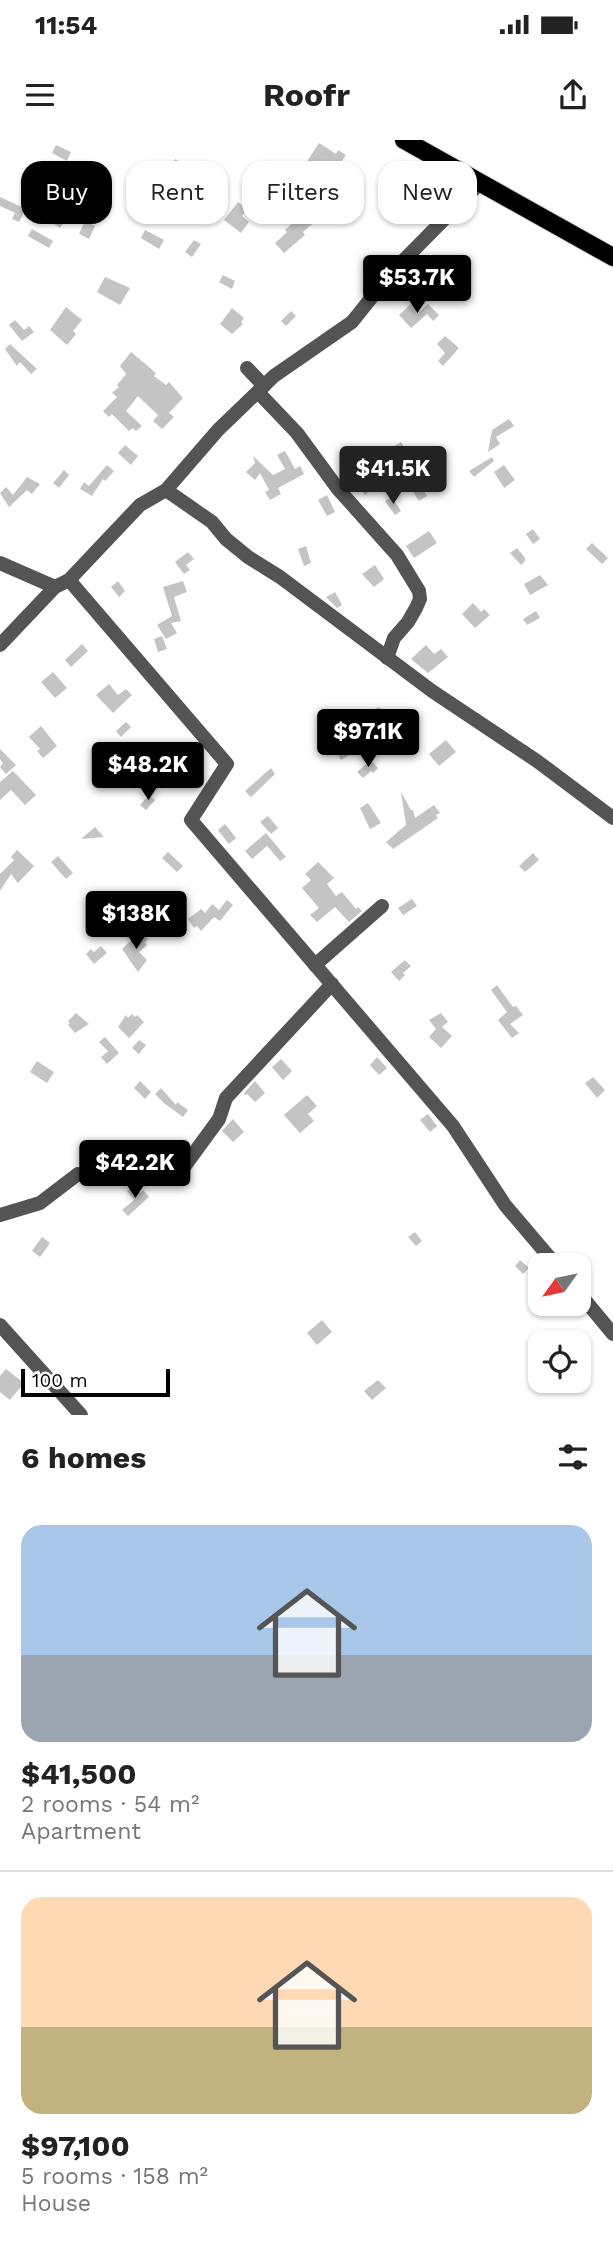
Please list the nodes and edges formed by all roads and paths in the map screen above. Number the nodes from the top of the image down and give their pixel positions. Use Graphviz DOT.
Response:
graph roads {
  1 [pos="404,140"];
  2 [pos="480,183"];
  3 [pos="613,257"];
  4 [pos="247,368"];
  5 [pos="261,389"];
  6 [pos="166,490"];
  7 [pos="0,562"];
  8 [pos="69,580"];
  9 [pos="55,587"];
  10 [pos="0,645"];
  11 [pos="387,657"];
  12 [pos="613,818"];
  13 [pos="382,906"];
  14 [pos="315,965"];
  15 [pos="332,984"];
  16 [pos="0,1215"];
  17 [pos="546,1253"];
  18 [pos="592,1309"];
  19 [pos="0,1325"];
  20 [pos="613,1334"];
  21 [pos="81,1415"];
  1 -- 2 [label="main road"];
  2 -- 3 [label="main road"];
  2 -- 5 [label="street"];
  4 -- 5 [label="street"];
  5 -- 6 [label="street"];
  5 -- 11 [label="street"];
  6 -- 8 [label="street"];
  6 -- 11 [label="street"];
  7 -- 9 [label="street"];
  8 -- 9 [label="street"];
  8 -- 14 [label="street"];
  9 -- 10 [label="street"];
  11 -- 12 [label="street"];
  13 -- 14 [label="street"];
  14 -- 15 [label="street"];
  15 -- 16 [label="street"];
  15 -- 17 [label="street"];
  18 -- 20 [label="street"];
  19 -- 21 [label="street"];
}
